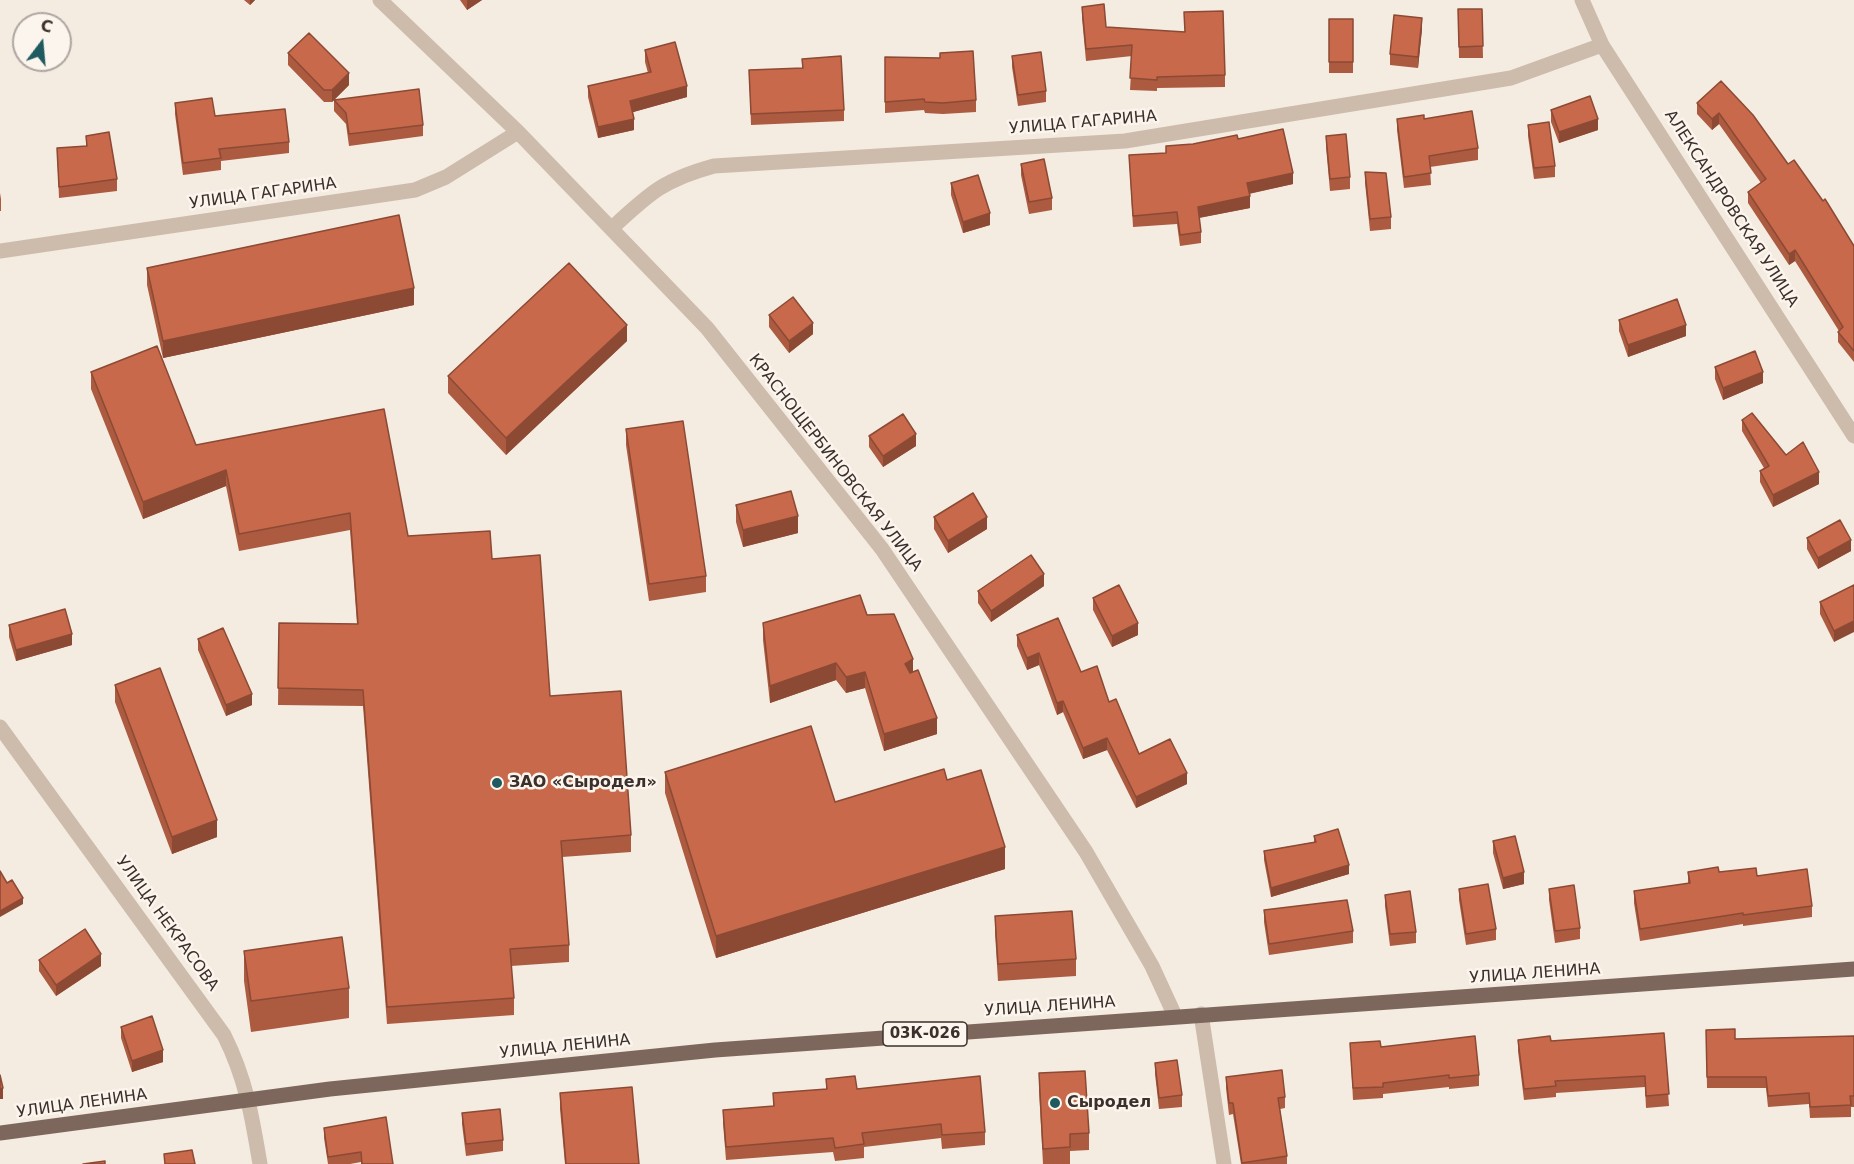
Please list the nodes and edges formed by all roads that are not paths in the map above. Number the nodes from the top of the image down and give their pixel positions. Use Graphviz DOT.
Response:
graph roads {
  1 [pos="380,0"];
  2 [pos="1582,0"];
  3 [pos="1602,45"];
  4 [pos="518,132"];
  5 [pos="612,228"];
  6 [pos="0,251"];
  7 [pos="1854,436"];
  8 [pos="0,727"];
  9 [pos="1854,969"];
  10 [pos="1201,1014"];
  11 [pos="1175,1016"];
  12 [pos="250,1100"];
  13 [pos="0,1133"];
  14 [pos="260,1164"];
  15 [pos="1224,1164"];
  1 -- 4 [label="street, КРАСНОЩЕРБИНОВСКАЯ УЛИЦА"];
  2 -- 3 [label="street, АЛЕКСАНДРОВСКАЯ УЛИЦА"];
  3 -- 5 [label="street, УЛИЦА ГАГАРИНА"];
  3 -- 7 [label="street, АЛЕКСАНДРОВСКАЯ УЛИЦА"];
  4 -- 5 [label="street, КРАСНОЩЕРБИНОВСКАЯ УЛИЦА"];
  4 -- 6 [label="street, УЛИЦА ГАГАРИНА"];
  5 -- 11 [label="street, КРАСНОЩЕРБИНОВСКАЯ УЛИЦА"];
  8 -- 12 [label="street, УЛИЦА НЕКРАСОВА"];
  9 -- 10 [label="main road, УЛИЦА ЛЕНИНА / 03К-026"];
  10 -- 11 [label="main road, УЛИЦА ЛЕНИНА / 03К-026"];
  10 -- 15 [label="street"];
  11 -- 12 [label="main road, УЛИЦА ЛЕНИНА / 03К-026"];
  12 -- 13 [label="main road, УЛИЦА ЛЕНИНА / 03К-026"];
  12 -- 14 [label="street, УЛИЦА НЕКРАСОВА"];
}
